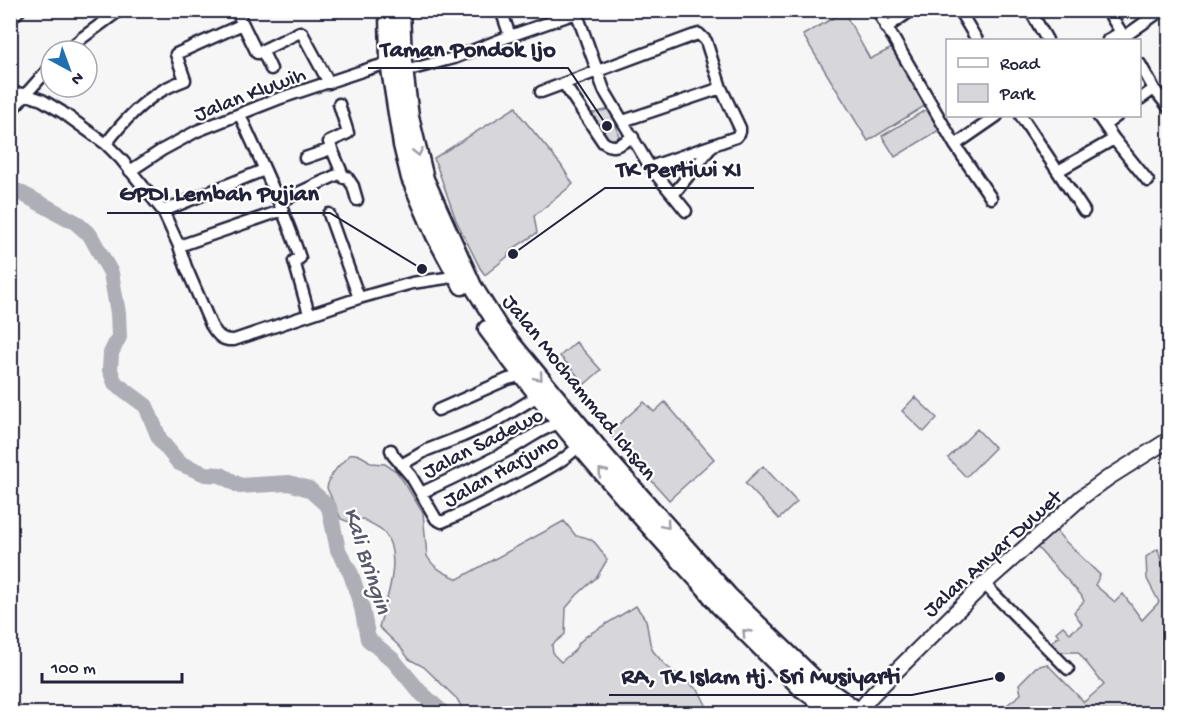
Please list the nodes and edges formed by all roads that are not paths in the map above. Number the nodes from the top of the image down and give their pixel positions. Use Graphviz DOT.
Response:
graph roads {
  1 [pos="20,10"];
  2 [pos="120,10"];
  3 [pos="236,10"];
  4 [pos="388,10"];
  5 [pos="401,10"];
  6 [pos="501,10"];
  7 [pos="877,10"];
  8 [pos="912,10"];
  9 [pos="959,10"];
  10 [pos="1030,10"];
  11 [pos="1162,10"];
  12 [pos="581,12"];
  13 [pos="1113,13"];
  14 [pos="10,19"];
  15 [pos="243,24"];
  16 [pos="886,28"];
  17 [pos="510,36"];
  18 [pos="1124,36"];
  19 [pos="81,39"];
  20 [pos="976,39"];
  21 [pos="1046,39"];
  22 [pos="262,50"];
  23 [pos="1141,66"];
  24 [pos="397,68"];
  25 [pos="271,69"];
  26 [pos="597,72"];
  27 [pos="39,79"];
  28 [pos="329,83"];
  29 [pos="564,84"];
  30 [pos="721,88"];
  31 [pos="1154,89"];
  32 [pos="541,92"];
  33 [pos="10,93"];
  34 [pos="25,94"];
  35 [pos="1141,98"];
  36 [pos="339,104"];
  37 [pos="1170,109"];
  38 [pos="10,112"];
  39 [pos="240,115"];
  40 [pos="996,117"];
  41 [pos="1022,117"];
  42 [pos="1099,117"];
  43 [pos="1116,117"];
  44 [pos="624,121"];
  45 [pos="1105,125"];
  46 [pos="633,137"];
  47 [pos="1114,139"];
  48 [pos="106,144"];
  49 [pos="713,145"];
  50 [pos="955,145"];
  51 [pos="331,148"];
  52 [pos="305,158"];
  53 [pos="650,167"];
  54 [pos="264,170"];
  55 [pos="130,171"];
  56 [pos="1058,171"];
  57 [pos="342,173"];
  58 [pos="1148,181"];
  59 [pos="673,195"];
  60 [pos="991,198"];
  61 [pos="357,200"];
  62 [pos="281,206"];
  63 [pos="163,211"];
  64 [pos="686,211"];
  65 [pos="1084,211"];
  66 [pos="329,214"];
  67 [pos="441,233"];
  68 [pos="179,246"];
  69 [pos="455,275"];
  70 [pos="359,298"];
  71 [pos="309,314"];
  72 [pos="522,376"];
  73 [pos="538,396"];
  74 [pos="438,410"];
  75 [pos="561,423"];
  76 [pos="584,440"];
  77 [pos="1170,440"];
  78 [pos="391,450"];
  79 [pos="401,465"];
  80 [pos="421,493"];
  81 [pos="984,584"];
  82 [pos="1068,669"];
  83 [pos="859,713"];
  84 [pos="837,714"];
  1 -- 14 [label="street"];
  2 -- 19 [label="street"];
  3 -- 15 [label="street"];
  4 -- 24 [label="main road, Jalan Mochammad Ichsan"];
  5 -- 24 [label="main road, Jalan Mochammad Ichsan"];
  6 -- 17 [label="street"];
  7 -- 16 [label="street"];
  8 -- 16 [label="street"];
  9 -- 20 [label="street"];
  10 -- 21 [label="street"];
  11 -- 18 [label="street"];
  12 -- 17 [label="street, Jalan Kluwih"];
  12 -- 26 [label="street"];
  13 -- 18 [label="street"];
  15 -- 22 [label="street"];
  15 -- 48 [label="street"];
  16 -- 50 [label="street"];
  17 -- 24 [label="street, Jalan Kluwih"];
  22 -- 25 [label="street"];
  22 -- 28 [label="street"];
  23 -- 31 [label="street"];
  24 -- 28 [label="street, Jalan Kluwih"];
  24 -- 67 [label="main road, Jalan Mochammad Ichsan"];
  26 -- 29 [label="street"];
  26 -- 30 [label="street"];
  26 -- 44 [label="street"];
  27 -- 34 [label="street"];
  28 -- 39 [label="street, Jalan Kluwih"];
  29 -- 32 [label="street"];
  29 -- 46 [label="street"];
  30 -- 44 [label="street"];
  30 -- 49 [label="street"];
  31 -- 35 [label="street"];
  31 -- 37 [label="street"];
  33 -- 34 [label="street"];
  34 -- 38 [label="street"];
  34 -- 48 [label="street"];
  36 -- 51 [label="street"];
  39 -- 54 [label="street"];
  39 -- 55 [label="street, Jalan Kluwih"];
  40 -- 50 [label="street"];
  41 -- 56 [label="street"];
  42 -- 45 [label="street"];
  43 -- 45 [label="street"];
  44 -- 46 [label="street"];
  45 -- 47 [label="street"];
  46 -- 53 [label="street"];
  47 -- 56 [label="street"];
  47 -- 58 [label="street"];
  48 -- 55 [label="street"];
  49 -- 53 [label="street"];
  49 -- 59 [label="street"];
  50 -- 60 [label="street"];
  51 -- 52 [label="street"];
  51 -- 57 [label="street"];
  53 -- 59 [label="street"];
  54 -- 62 [label="street"];
  54 -- 63 [label="street"];
  55 -- 63 [label="street"];
  56 -- 65 [label="street"];
  57 -- 61 [label="street"];
  57 -- 62 [label="street"];
  59 -- 64 [label="street"];
  62 -- 68 [label="street"];
  62 -- 71 [label="street"];
  63 -- 68 [label="street"];
  66 -- 70 [label="street"];
  67 -- 69 [label="main road, Jalan Mochammad Ichsan"];
  67 -- 76 [label="main road, Jalan Mochammad Ichsan, one-way"];
  68 -- 71 [label="street"];
  69 -- 70 [label="street"];
  69 -- 72 [label="main road, Jalan Mochammad Ichsan"];
  70 -- 71 [label="street"];
  72 -- 73 [label="main road, Jalan Mochammad Ichsan"];
  72 -- 74 [label="street"];
  73 -- 75 [label="main road, Jalan Mochammad Ichsan"];
  73 -- 79 [label="street"];
  75 -- 76 [label="main road, Jalan Mochammad Ichsan"];
  75 -- 80 [label="street, Jalan Sadewo"];
  76 -- 80 [label="street, Jalan Harjuno"];
  76 -- 83 [label="main road, Jalan Mochammad Ichsan, one-way"];
  84 -- 76 [label="main road, Jalan Mochammad Ichsan, one-way"];
  77 -- 81 [label="street, Jalan Anyar Duwet"];
  78 -- 79 [label="street, Jalan Harjuno"];
  79 -- 80 [label="street, Jalan Harjuno"];
  81 -- 82 [label="street"];
  81 -- 83 [label="street, Jalan Anyar Duwet"];
}
